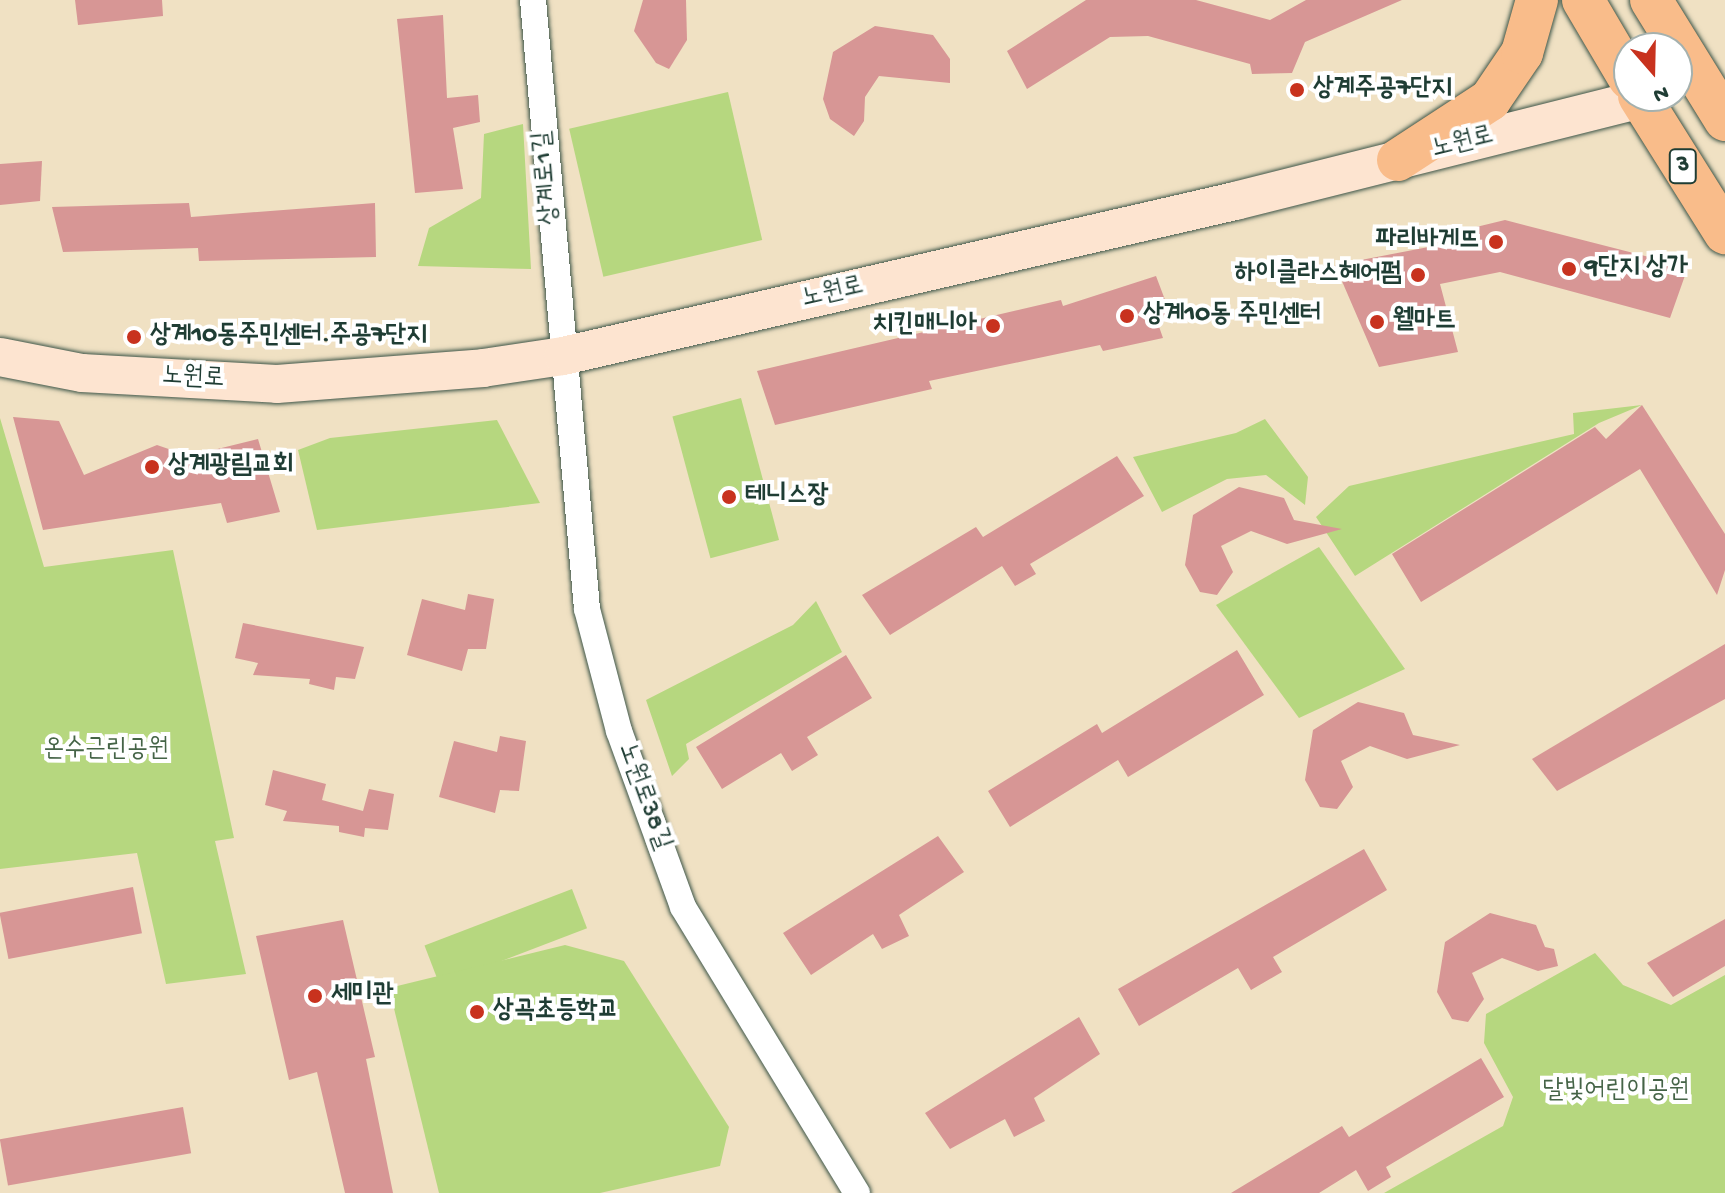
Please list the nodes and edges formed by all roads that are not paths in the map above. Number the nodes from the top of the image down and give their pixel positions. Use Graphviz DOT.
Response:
graph roads {
  1 [pos="533,0"];
  2 [pos="1537,0"];
  3 [pos="1583,0"];
  4 [pos="1651,0"];
  5 [pos="1614,32"];
  6 [pos="1657,32"];
  7 [pos="1613,102"];
  8 [pos="1693,102"];
  9 [pos="1677,112"];
  10 [pos="1725,120"];
  11 [pos="1398,160"];
  12 [pos="1725,233"];
  13 [pos="563,356"];
  14 [pos="0,357"];
  15 [pos="857,1193"];
  1 -- 13 [label="street, 상계로1길"];
  2 -- 11 [label="main road"];
  3 -- 5 [label="main road, 3"];
  4 -- 6 [label="main road, 3"];
  7 -- 11 [label="main road, 노원로"];
  8 -- 10 [label="main road, 3"];
  9 -- 12 [label="main road, 3"];
  11 -- 13 [label="main road, 노원로"];
  13 -- 14 [label="main road, 노원로"];
  13 -- 15 [label="street, 노원로38길"];
}
